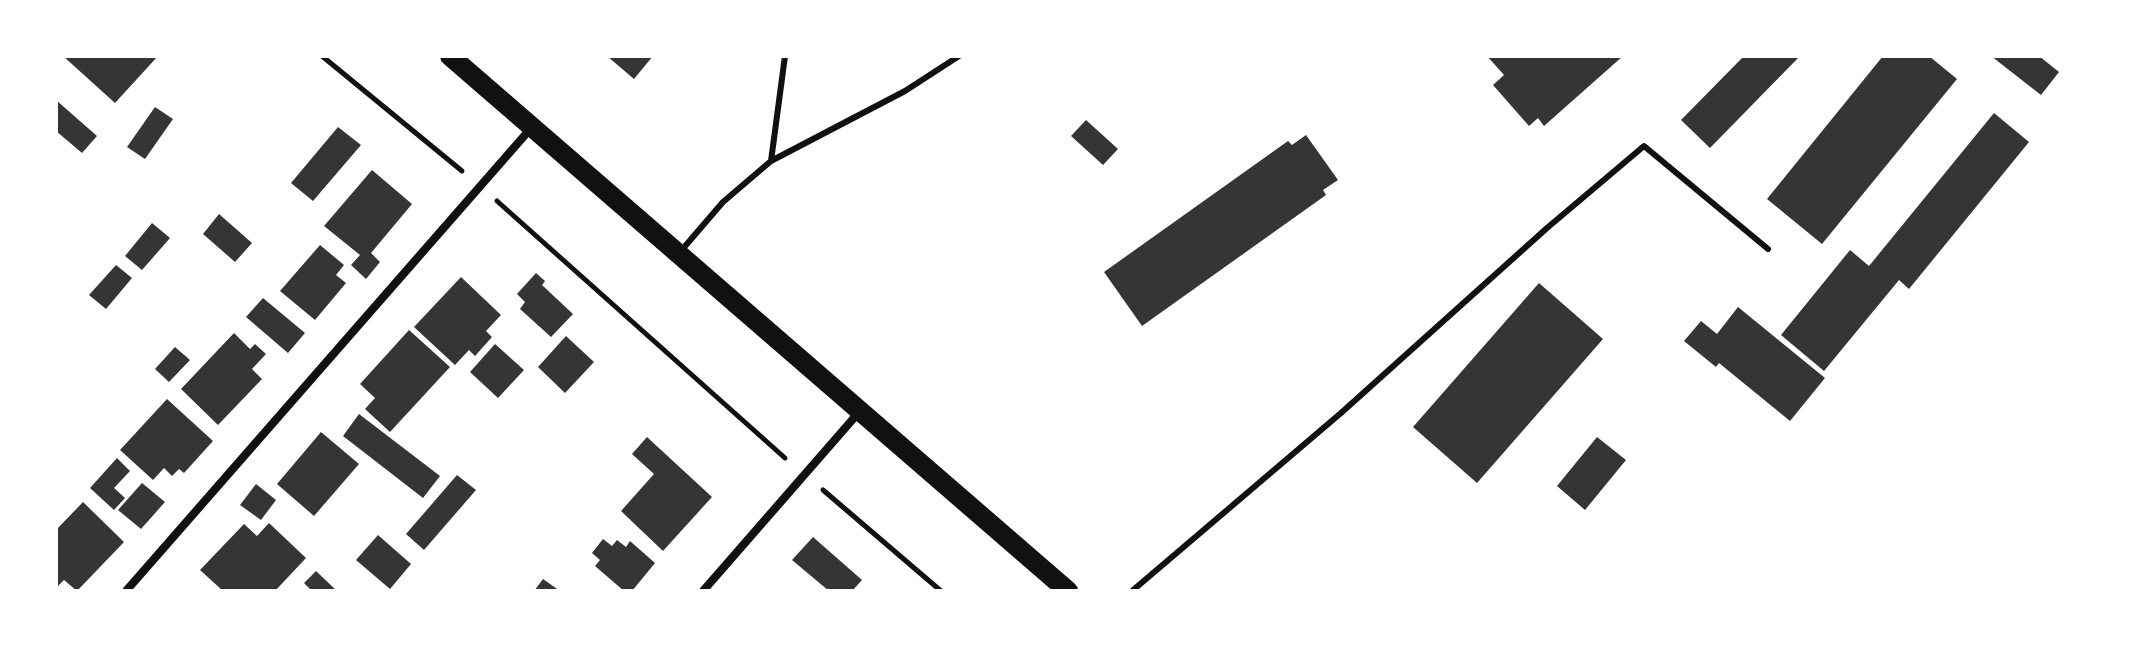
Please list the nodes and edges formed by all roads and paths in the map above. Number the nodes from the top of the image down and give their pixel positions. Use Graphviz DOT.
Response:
graph roads {
  1 [pos="322,56"];
  2 [pos="450,56"];
  3 [pos="785,56"];
  4 [pos="959,56"];
  5 [pos="533,126"];
  6 [pos="771,161"];
  7 [pos="480,187"];
  8 [pos="1768,249"];
  9 [pos="679,254"];
  10 [pos="861,411"];
  11 [pos="804,474"];
  12 [pos="126,591"];
  13 [pos="703,591"];
  14 [pos="941,591"];
  15 [pos="1068,591"];
  16 [pos="1132,591"];
  1 -- 7 [label="path"];
  2 -- 5 [label="main road"];
  3 -- 6 [label="lane"];
  4 -- 6 [label="lane"];
  5 -- 7 [label="street"];
  5 -- 9 [label="main road"];
  6 -- 9 [label="lane"];
  7 -- 11 [label="path"];
  7 -- 12 [label="street"];
  8 -- 16 [label="lane"];
  9 -- 10 [label="main road"];
  10 -- 11 [label="street"];
  10 -- 15 [label="main road"];
  11 -- 13 [label="street"];
  11 -- 14 [label="path"];
}
